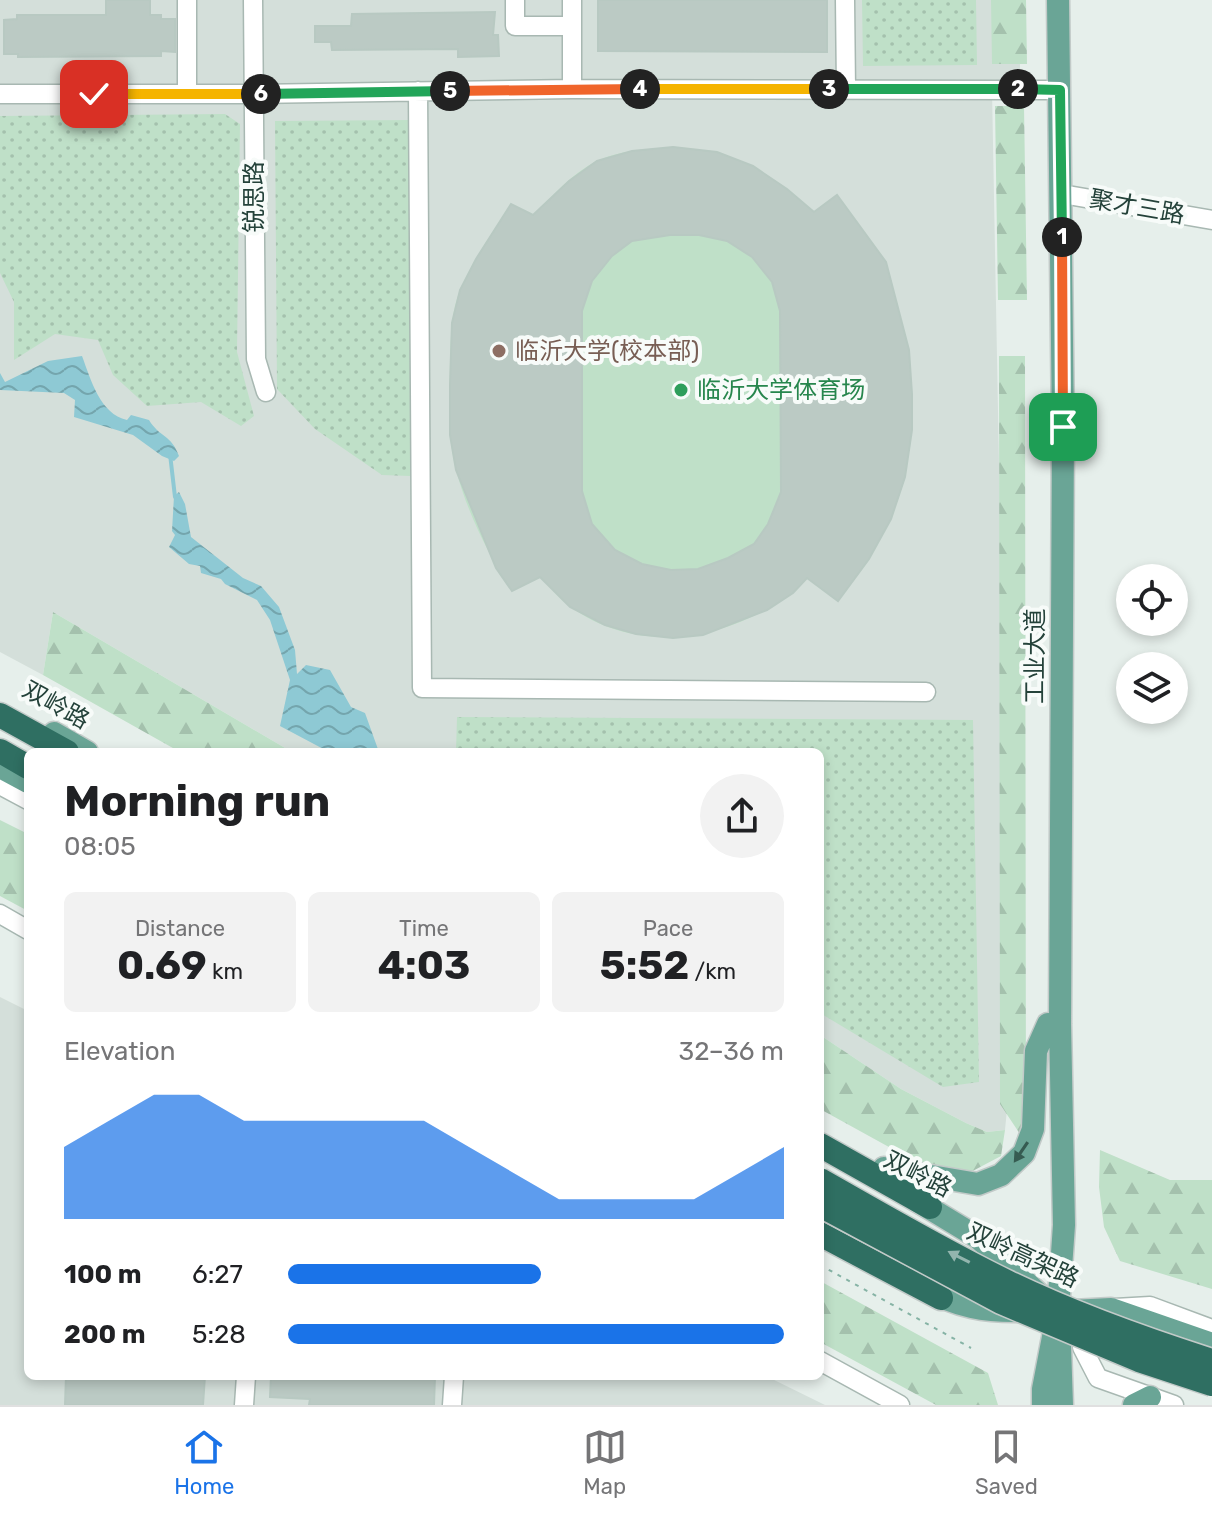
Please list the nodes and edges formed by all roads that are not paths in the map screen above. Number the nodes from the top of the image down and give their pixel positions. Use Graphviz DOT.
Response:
graph roads {
  1 [pos="187,0"];
  2 [pos="253,0"];
  3 [pos="515,0"];
  4 [pos="572,0"];
  5 [pos="845,0"];
  6 [pos="1046,0"];
  7 [pos="1058,0"];
  8 [pos="572,26"];
  9 [pos="572,89"];
  10 [pos="846,89"];
  11 [pos="1054,90"];
  12 [pos="418,91"];
  13 [pos="0,94"];
  14 [pos="187,94"];
  15 [pos="253,94"];
  16 [pos="1062,194"];
  17 [pos="1212,220"];
  18 [pos="266,392"];
  19 [pos="926,692"];
  20 [pos="0,703"];
  21 [pos="0,715"];
  22 [pos="60,748"];
  23 [pos="80,748"];
  24 [pos="0,751"];
  25 [pos="24,765"];
  26 [pos="0,767"];
  27 [pos="24,780"];
  28 [pos="0,785"];
  29 [pos="24,798"];
  30 [pos="0,914"];
  31 [pos="24,928"];
  32 [pos="1048,1024"];
  33 [pos="824,1134"];
  34 [pos="824,1147"];
  35 [pos="824,1157"];
  36 [pos="884,1168"];
  37 [pos="824,1182"];
  38 [pos="824,1207"];
  39 [pos="930,1207"];
  40 [pos="824,1223"];
  41 [pos="824,1236"];
  42 [pos="824,1248"];
  43 [pos="941,1298"];
  44 [pos="1111,1309"];
  45 [pos="1058,1311"];
  46 [pos="1212,1329"];
  47 [pos="1212,1344"];
  48 [pos="1082,1347"];
  49 [pos="1212,1361"];
  50 [pos="824,1363"];
  51 [pos="246,1380"];
  52 [pos="454,1380"];
  53 [pos="1212,1384"];
  54 [pos="1212,1394"];
  55 [pos="1142,1401"];
  56 [pos="244,1405"];
  57 [pos="452,1405"];
  58 [pos="900,1405"];
  59 [pos="1043,1405"];
  60 [pos="1062,1405"];
  61 [pos="1174,1405"];
  1 -- 14 [label="street"];
  2 -- 15 [label="street, 锐思路"];
  3 -- 8 [label="street"];
  4 -- 8 [label="street"];
  5 -- 10 [label="street"];
  6 -- 11 [label="main road, 工业大道"];
  7 -- 11 [label="main road, 工业大道"];
  8 -- 9 [label="street"];
  9 -- 10 [label="street"];
  9 -- 12 [label="street"];
  10 -- 11 [label="street"];
  11 -- 16 [label="main road, 工业大道"];
  11 -- 32 [label="main road, 工业大道"];
  12 -- 15 [label="street"];
  12 -- 19 [label="street"];
  13 -- 14 [label="street"];
  14 -- 15 [label="street"];
  15 -- 18 [label="street, 锐思路"];
  16 -- 17 [label="street, 聚才三路"];
  16 -- 45 [label="main road, 工业大道"];
  20 -- 23 [label="main road, 双岭路"];
  21 -- 22 [label="highway"];
  24 -- 25 [label="highway"];
  26 -- 27 [label="main road"];
  28 -- 29 [label="street"];
  30 -- 31 [label="street"];
  32 -- 36 [label="main road, one-way"];
  32 -- 45 [label="main road, 工业大道"];
  33 -- 36 [label="street"];
  34 -- 39 [label="highway"];
  35 -- 39 [label="main road, 双岭路"];
  36 -- 39 [label="street"];
  49 -- 37 [label="highway, 双岭高架路, one-way, bridge"];
  38 -- 53 [label="highway, 双岭高架路, bridge"];
  39 -- 45 [label="main road, 双岭路"];
  40 -- 43 [label="main road"];
  41 -- 43 [label="highway"];
  42 -- 43 [label="street"];
  43 -- 45 [label="main road"];
  44 -- 45 [label="main road"];
  44 -- 46 [label="street"];
  44 -- 47 [label="main road"];
  45 -- 48 [label="main road, 双岭路"];
  45 -- 59 [label="main road, 工业大道"];
  45 -- 60 [label="main road, 工业大道"];
  48 -- 54 [label="main road"];
  48 -- 55 [label="street"];
  50 -- 58 [label="street"];
  51 -- 56 [label="street"];
  52 -- 57 [label="street"];
  55 -- 61 [label="street"];
}
